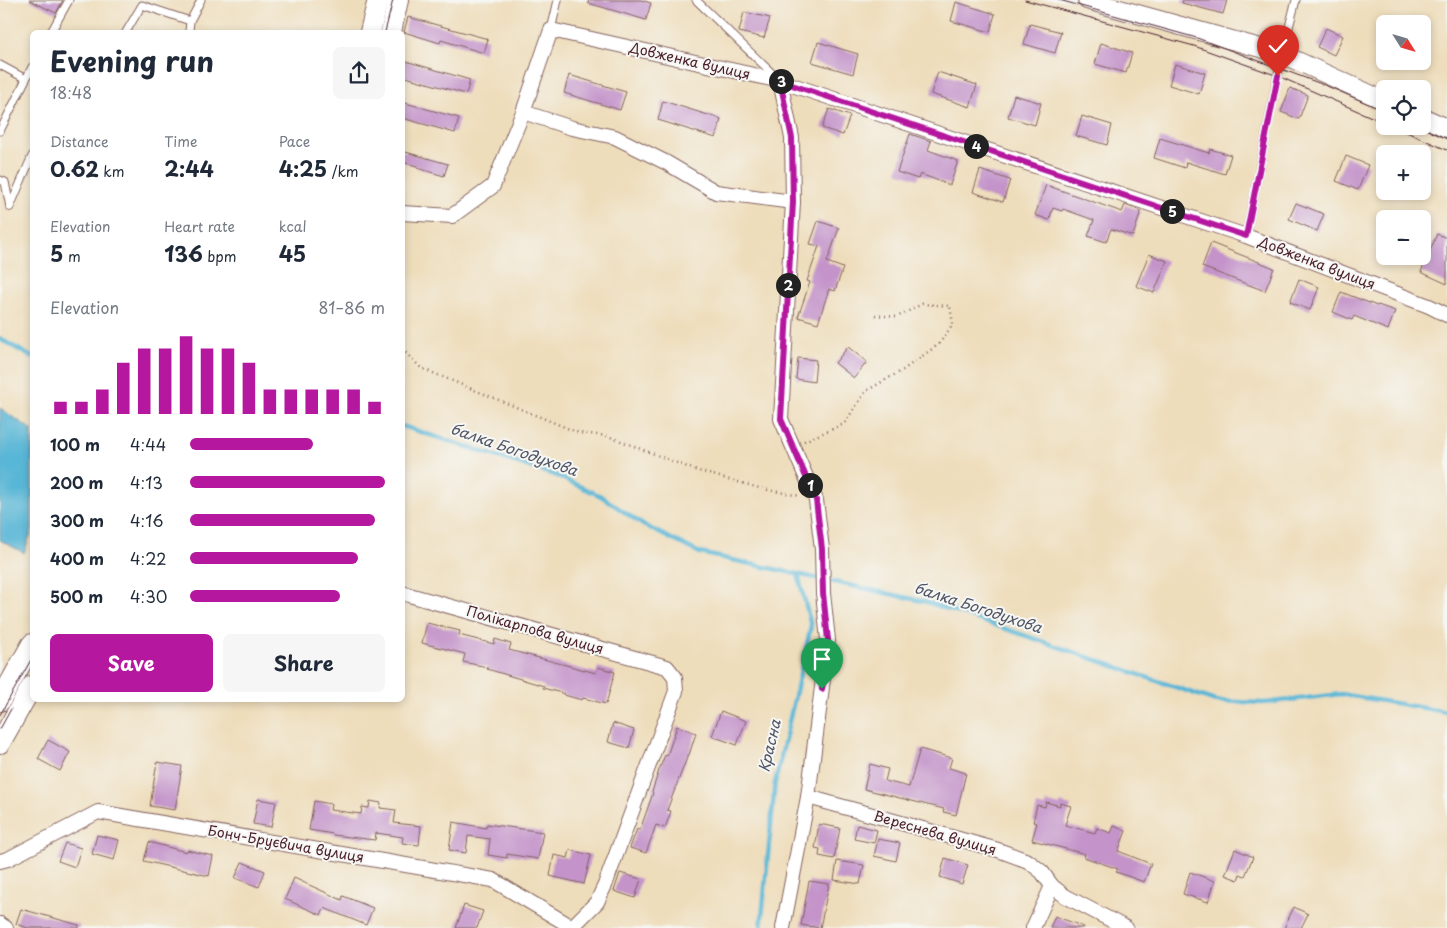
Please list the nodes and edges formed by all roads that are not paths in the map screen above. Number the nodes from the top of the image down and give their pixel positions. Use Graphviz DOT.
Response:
graph roads {
  1 [pos="69,0"];
  2 [pos="201,0"];
  3 [pos="378,0"];
  4 [pos="398,0"];
  5 [pos="558,0"];
  6 [pos="696,0"];
  7 [pos="1087,0"];
  8 [pos="1296,0"];
  9 [pos="190,21"];
  10 [pos="52,30"];
  11 [pos="127,30"];
  12 [pos="189,30"];
  13 [pos="370,30"];
  14 [pos="391,30"];
  15 [pos="551,30"];
  16 [pos="1282,54"];
  17 [pos="0,65"];
  18 [pos="30,71"];
  19 [pos="26,79"];
  20 [pos="780,81"];
  21 [pos="1376,97"];
  22 [pos="524,112"];
  23 [pos="1431,121"];
  24 [pos="1447,128"];
  25 [pos="0,131"];
  26 [pos="30,161"];
  27 [pos="0,180"];
  28 [pos="793,202"];
  29 [pos="405,213"];
  30 [pos="1246,236"];
  31 [pos="1447,315"];
  32 [pos="405,594"];
  33 [pos="30,648"];
  34 [pos="667,667"];
  35 [pos="30,690"];
  36 [pos="0,701"];
  37 [pos="0,743"];
  38 [pos="808,797"];
  39 [pos="0,861"];
  40 [pos="1052,886"];
  41 [pos="0,924"];
  42 [pos="571,927"];
  43 [pos="6,928"];
  44 [pos="783,928"];
  45 [pos="1034,928"];
  46 [pos="1126,928"];
  1 -- 10 [label="lane"];
  2 -- 9 [label="lane"];
  3 -- 13 [label="main road"];
  4 -- 14 [label="main road"];
  5 -- 15 [label="lane"];
  6 -- 20 [label="lane"];
  7 -- 16 [label="street"];
  8 -- 16 [label="lane"];
  9 -- 11 [label="lane"];
  9 -- 12 [label="lane"];
  15 -- 20 [label="street, Довженка вулиця"];
  15 -- 22 [label="street"];
  16 -- 21 [label="street"];
  16 -- 30 [label="lane"];
  17 -- 19 [label="lane"];
  18 -- 19 [label="lane"];
  19 -- 25 [label="lane"];
  20 -- 28 [label="street"];
  20 -- 30 [label="street, Довженка вулиця"];
  22 -- 28 [label="street"];
  22 -- 29 [label="street"];
  23 -- 24 [label="street"];
  26 -- 27 [label="lane"];
  28 -- 38 [label="street"];
  30 -- 31 [label="street, Довженка вулиця"];
  32 -- 34 [label="street, Полікарпова вулиця"];
  33 -- 36 [label="main road"];
  34 -- 42 [label="street, Бонч-Бруєвича вулиця"];
  35 -- 37 [label="main road"];
  38 -- 40 [label="street, Вереснева вулиця"];
  38 -- 44 [label="street"];
  39 -- 42 [label="street, Бонч-Бруєвича вулиця"];
  40 -- 45 [label="street"];
  40 -- 46 [label="street, Вереснева вулиця"];
  41 -- 43 [label="street"];
}
